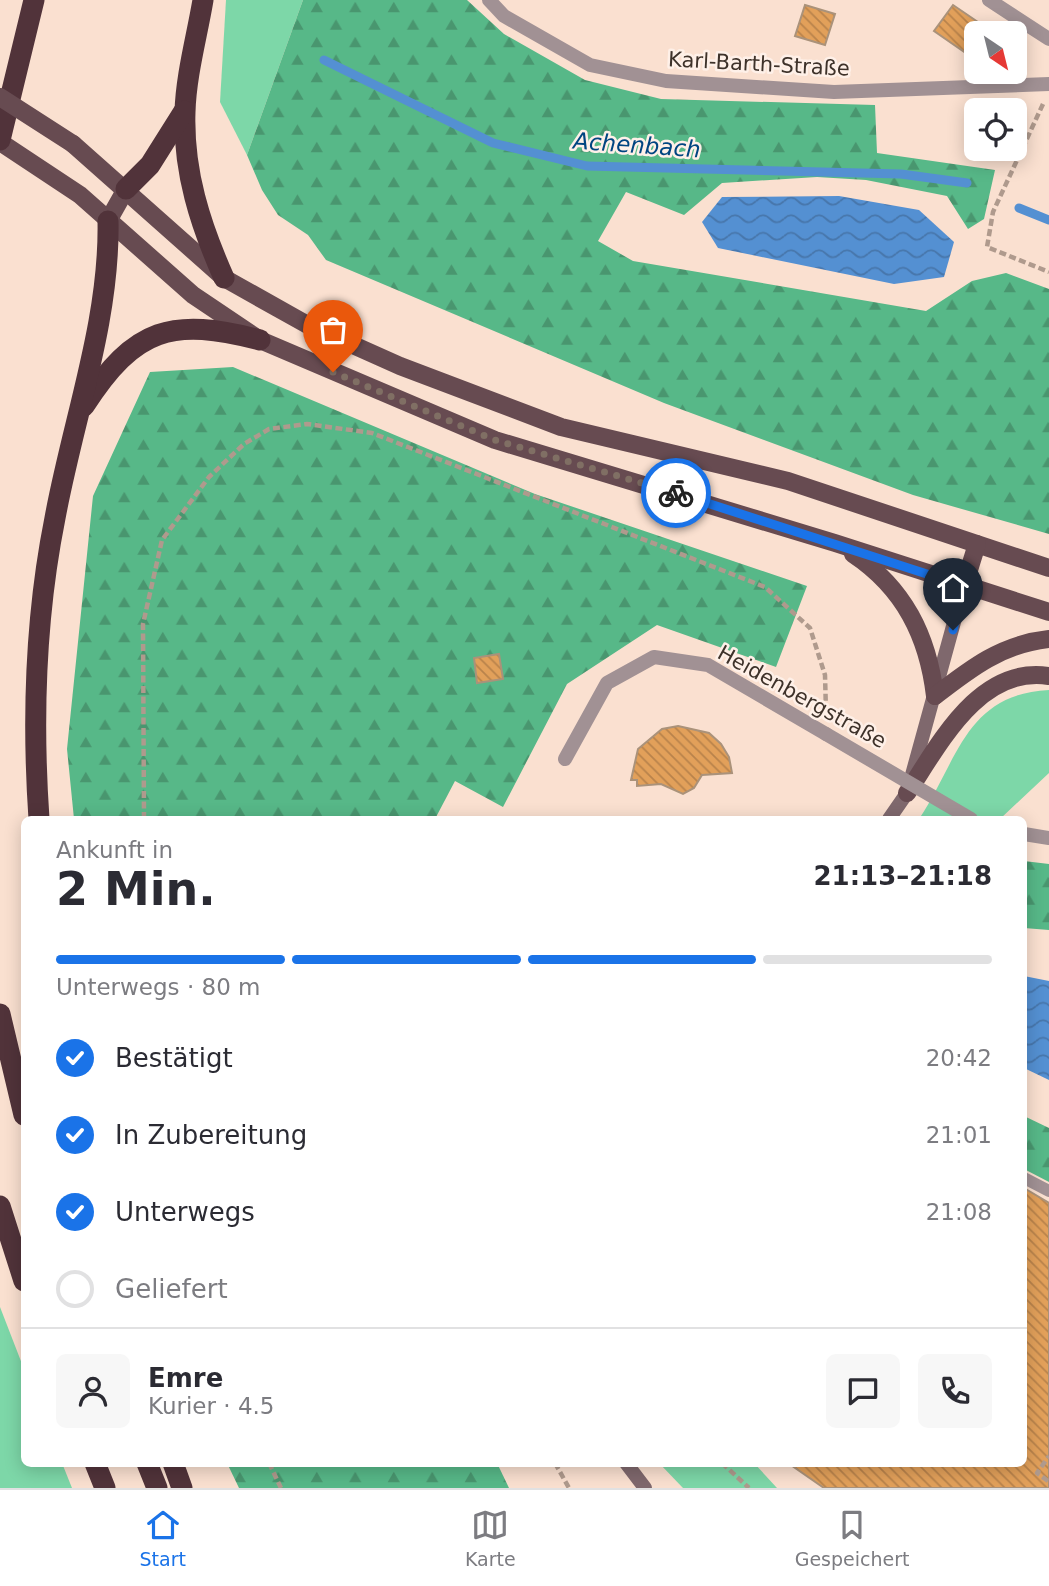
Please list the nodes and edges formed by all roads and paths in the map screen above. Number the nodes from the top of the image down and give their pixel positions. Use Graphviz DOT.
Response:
graph roads {
  1 [pos="34,0"];
  2 [pos="203,0"];
  3 [pos="489,0"];
  4 [pos="989,0"];
  5 [pos="1049,39"];
  6 [pos="1049,84"];
  7 [pos="0,97"];
  8 [pos="1043,103"];
  9 [pos="185,109"];
  10 [pos="0,141"];
  11 [pos="126,189"];
  12 [pos="108,221"];
  13 [pos="1049,272"];
  14 [pos="224,278"];
  15 [pos="260,340"];
  16 [pos="78,416"];
  17 [pos="835,542"];
  18 [pos="976,544"];
  19 [pos="1049,568"];
  20 [pos="964,586"];
  21 [pos="1049,612"];
  22 [pos="1049,639"];
  23 [pos="1049,676"];
  24 [pos="934,696"];
  25 [pos="826,734"];
  26 [pos="565,759"];
  27 [pos="907,793"];
  28 [pos="39,816"];
  29 [pos="144,816"];
  30 [pos="891,816"];
  31 [pos="966,816"];
  32 [pos="1027,834"];
  33 [pos="1049,838"];
  34 [pos="0,1014"];
  35 [pos="21,1102"];
  36 [pos="1027,1180"];
  37 [pos="1049,1191"];
  38 [pos="0,1206"];
  39 [pos="21,1272"];
  40 [pos="1049,1456"];
  41 [pos="97,1467"];
  42 [pos="149,1467"];
  43 [pos="174,1467"];
  44 [pos="271,1467"];
  45 [pos="557,1467"];
  46 [pos="629,1467"];
  47 [pos="726,1467"];
  48 [pos="1048,1481"];
  49 [pos="1044,1486"];
  50 [pos="105,1488"];
  51 [pos="157,1488"];
  52 [pos="182,1488"];
  53 [pos="281,1488"];
  54 [pos="569,1488"];
  55 [pos="645,1488"];
  56 [pos="749,1488"];
  1 -- 10 [label="highway"];
  2 -- 9 [label="highway"];
  3 -- 6 [label="street, Karl-Barth-Straße"];
  4 -- 5 [label="street"];
  7 -- 11 [label="main road, bridge"];
  8 -- 13 [label="path"];
  9 -- 11 [label="highway"];
  9 -- 14 [label="highway"];
  10 -- 12 [label="main road"];
  11 -- 12 [label="main road"];
  11 -- 14 [label="main road"];
  12 -- 15 [label="main road"];
  12 -- 16 [label="highway"];
  14 -- 18 [label="main road"];
  15 -- 16 [label="highway"];
  15 -- 17 [label="main road"];
  16 -- 28 [label="highway"];
  17 -- 20 [label="main road"];
  17 -- 24 [label="main road"];
  18 -- 19 [label="main road"];
  18 -- 20 [label="main road"];
  20 -- 21 [label="main road"];
  20 -- 24 [label="street"];
  22 -- 24 [label="main road"];
  23 -- 27 [label="main road"];
  24 -- 27 [label="street"];
  25 -- 26 [label="street, Heidenbergstraße"];
  25 -- 29 [label="path"];
  25 -- 31 [label="street, Heidenbergstraße, bridge"];
  27 -- 30 [label="street"];
  32 -- 33 [label="street"];
  34 -- 35 [label="highway"];
  36 -- 37 [label="lane"];
  38 -- 39 [label="highway"];
  40 -- 48 [label="path"];
  41 -- 50 [label="highway"];
  42 -- 51 [label="highway"];
  43 -- 52 [label="highway"];
  44 -- 53 [label="path"];
  45 -- 54 [label="path"];
  46 -- 55 [label="street"];
  47 -- 56 [label="path"];
  48 -- 49 [label="path"];
}
